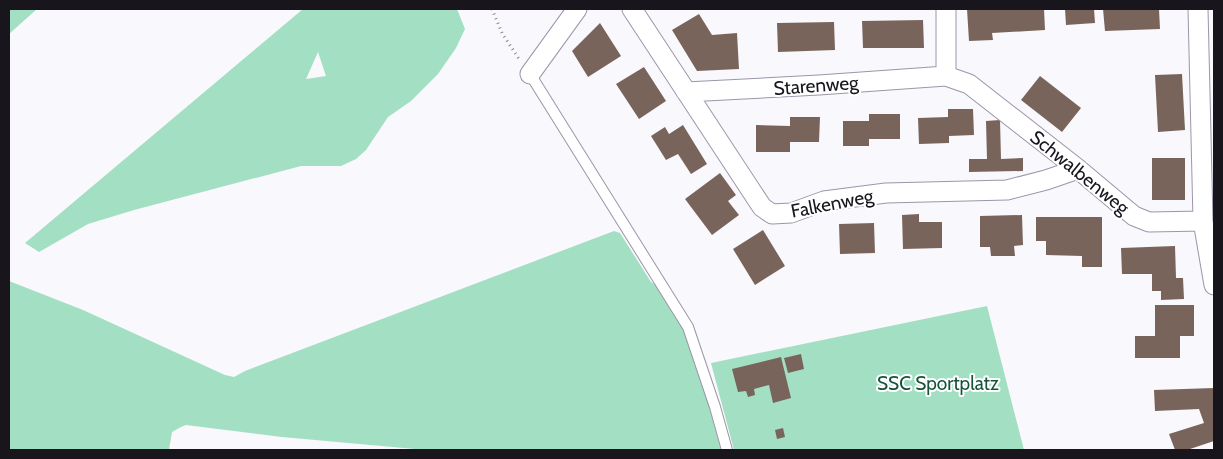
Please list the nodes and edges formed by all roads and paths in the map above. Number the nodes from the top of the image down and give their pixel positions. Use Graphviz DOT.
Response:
graph roads {
  1 [pos="492,9"];
  2 [pos="577,9"];
  3 [pos="632,9"];
  4 [pos="946,9"];
  5 [pos="1198,9"];
  6 [pos="530,74"];
  7 [pos="946,76"];
  8 [pos="686,92"];
  9 [pos="1078,169"];
  10 [pos="1203,221"];
  11 [pos="1214,285"];
  12 [pos="727,450"];
  1 -- 6 [label="path"];
  2 -- 6 [label="street"];
  3 -- 8 [label="street, Falkenweg"];
  4 -- 7 [label="street"];
  5 -- 10 [label="street"];
  6 -- 12 [label="lane"];
  7 -- 8 [label="street, Starenweg"];
  7 -- 9 [label="street, Schwalbenweg"];
  8 -- 9 [label="street, Falkenweg"];
  9 -- 10 [label="street, Schwalbenweg"];
  10 -- 11 [label="street"];
}
